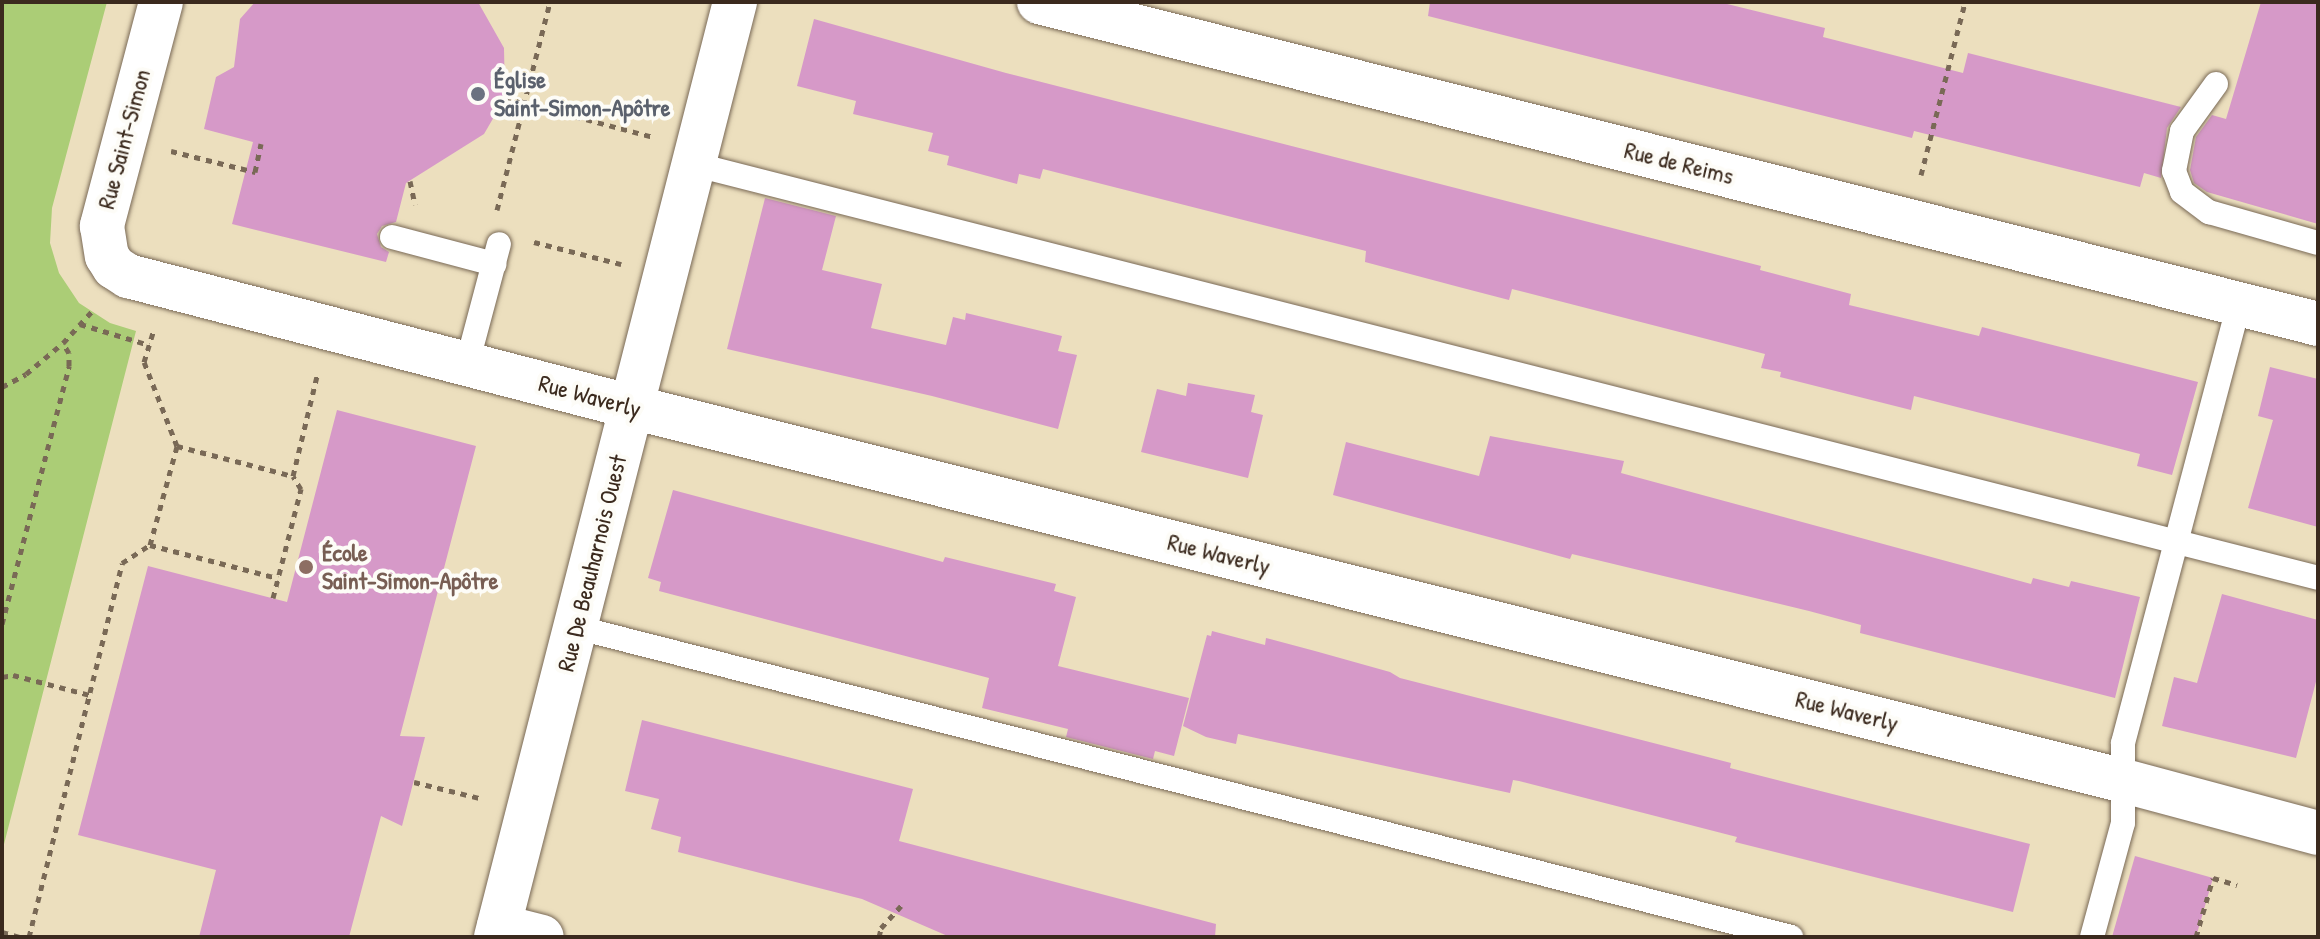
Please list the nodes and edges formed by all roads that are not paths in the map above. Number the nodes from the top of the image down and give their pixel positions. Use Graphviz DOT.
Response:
graph roads {
  1 [pos="161,2"];
  2 [pos="735,2"];
  3 [pos="1039,2"];
  4 [pos="2216,84"];
  5 [pos="693,164"];
  6 [pos="392,237"];
  7 [pos="2318,243"];
  8 [pos="120,272"];
  9 [pos="2239,305"];
  10 [pos="2318,324"];
  11 [pos="467,364"];
  12 [pos="632,407"];
  13 [pos="2177,541"];
  14 [pos="2318,578"];
  15 [pos="575,627"];
  16 [pos="2124,781"];
  17 [pos="2318,833"];
  18 [pos="498,932"];
  19 [pos="542,937"];
  20 [pos="1791,937"];
  21 [pos="2092,937"];
  1 -- 8 [label="street, Rue Saint-Simon"];
  2 -- 5 [label="street, Rue De Beauharnois Ouest"];
  3 -- 9 [label="street, Rue de Reims"];
  4 -- 7 [label="lane"];
  5 -- 12 [label="street, Rue De Beauharnois Ouest"];
  5 -- 13 [label="lane"];
  6 -- 11 [label="lane"];
  8 -- 11 [label="street, Rue Waverly"];
  9 -- 10 [label="street, Rue de Reims"];
  9 -- 13 [label="lane"];
  11 -- 12 [label="street, Rue Waverly"];
  12 -- 15 [label="street, Rue De Beauharnois Ouest"];
  12 -- 16 [label="street, Rue Waverly"];
  13 -- 14 [label="lane"];
  13 -- 16 [label="lane"];
  15 -- 18 [label="street, Rue De Beauharnois Ouest"];
  15 -- 20 [label="lane"];
  16 -- 17 [label="street, Rue Waverly"];
  16 -- 21 [label="lane"];
  18 -- 19 [label="street"];
}
